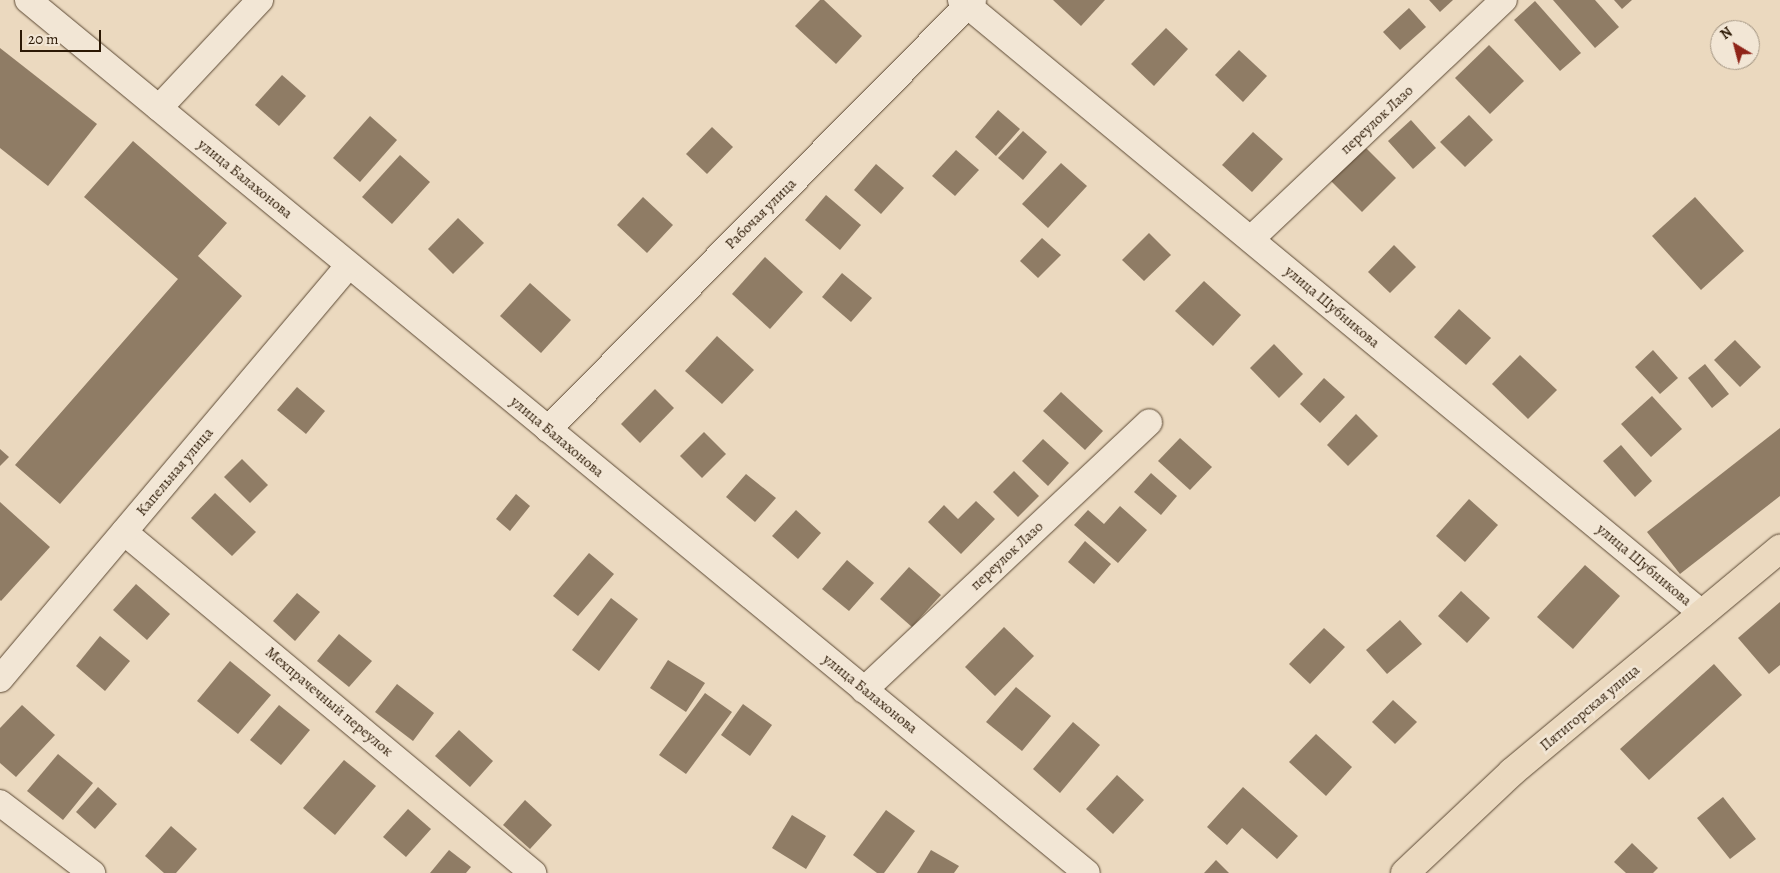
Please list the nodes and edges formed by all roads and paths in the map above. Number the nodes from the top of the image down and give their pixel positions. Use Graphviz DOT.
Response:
graph roads {
  1 [pos="28,0"];
  2 [pos="260,0"];
  3 [pos="1504,0"];
  4 [pos="968,2"];
  5 [pos="159,108"];
  6 [pos="1251,239"];
  7 [pos="349,265"];
  8 [pos="1149,422"];
  9 [pos="548,429"];
  10 [pos="124,532"];
  11 [pos="1780,549"];
  12 [pos="1703,614"];
  13 [pos="0,679"];
  14 [pos="864,690"];
  15 [pos="0,804"];
  16 [pos="92,873"];
  17 [pos="533,873"];
  18 [pos="1087,873"];
  19 [pos="1406,873"];
  1 -- 5 [label="street, улица Балахонова"];
  2 -- 5 [label="street"];
  3 -- 6 [label="street, переулок Лазо"];
  4 -- 6 [label="street, улица Шубникова"];
  4 -- 9 [label="street, Рабочая улица"];
  5 -- 7 [label="street, улица Балахонова"];
  6 -- 12 [label="street, улица Шубникова"];
  7 -- 9 [label="street, улица Балахонова"];
  7 -- 10 [label="street, Капельная улица"];
  8 -- 14 [label="street, переулок Лазо"];
  9 -- 14 [label="street, улица Балахонова"];
  10 -- 13 [label="street, Капельная улица"];
  10 -- 17 [label="street, Мехпрачечный переулок"];
  11 -- 12 [label="main road, Пятигорская улица"];
  12 -- 19 [label="main road, Пятигорская улица"];
  14 -- 18 [label="street, улица Балахонова"];
  15 -- 16 [label="street"];
}
